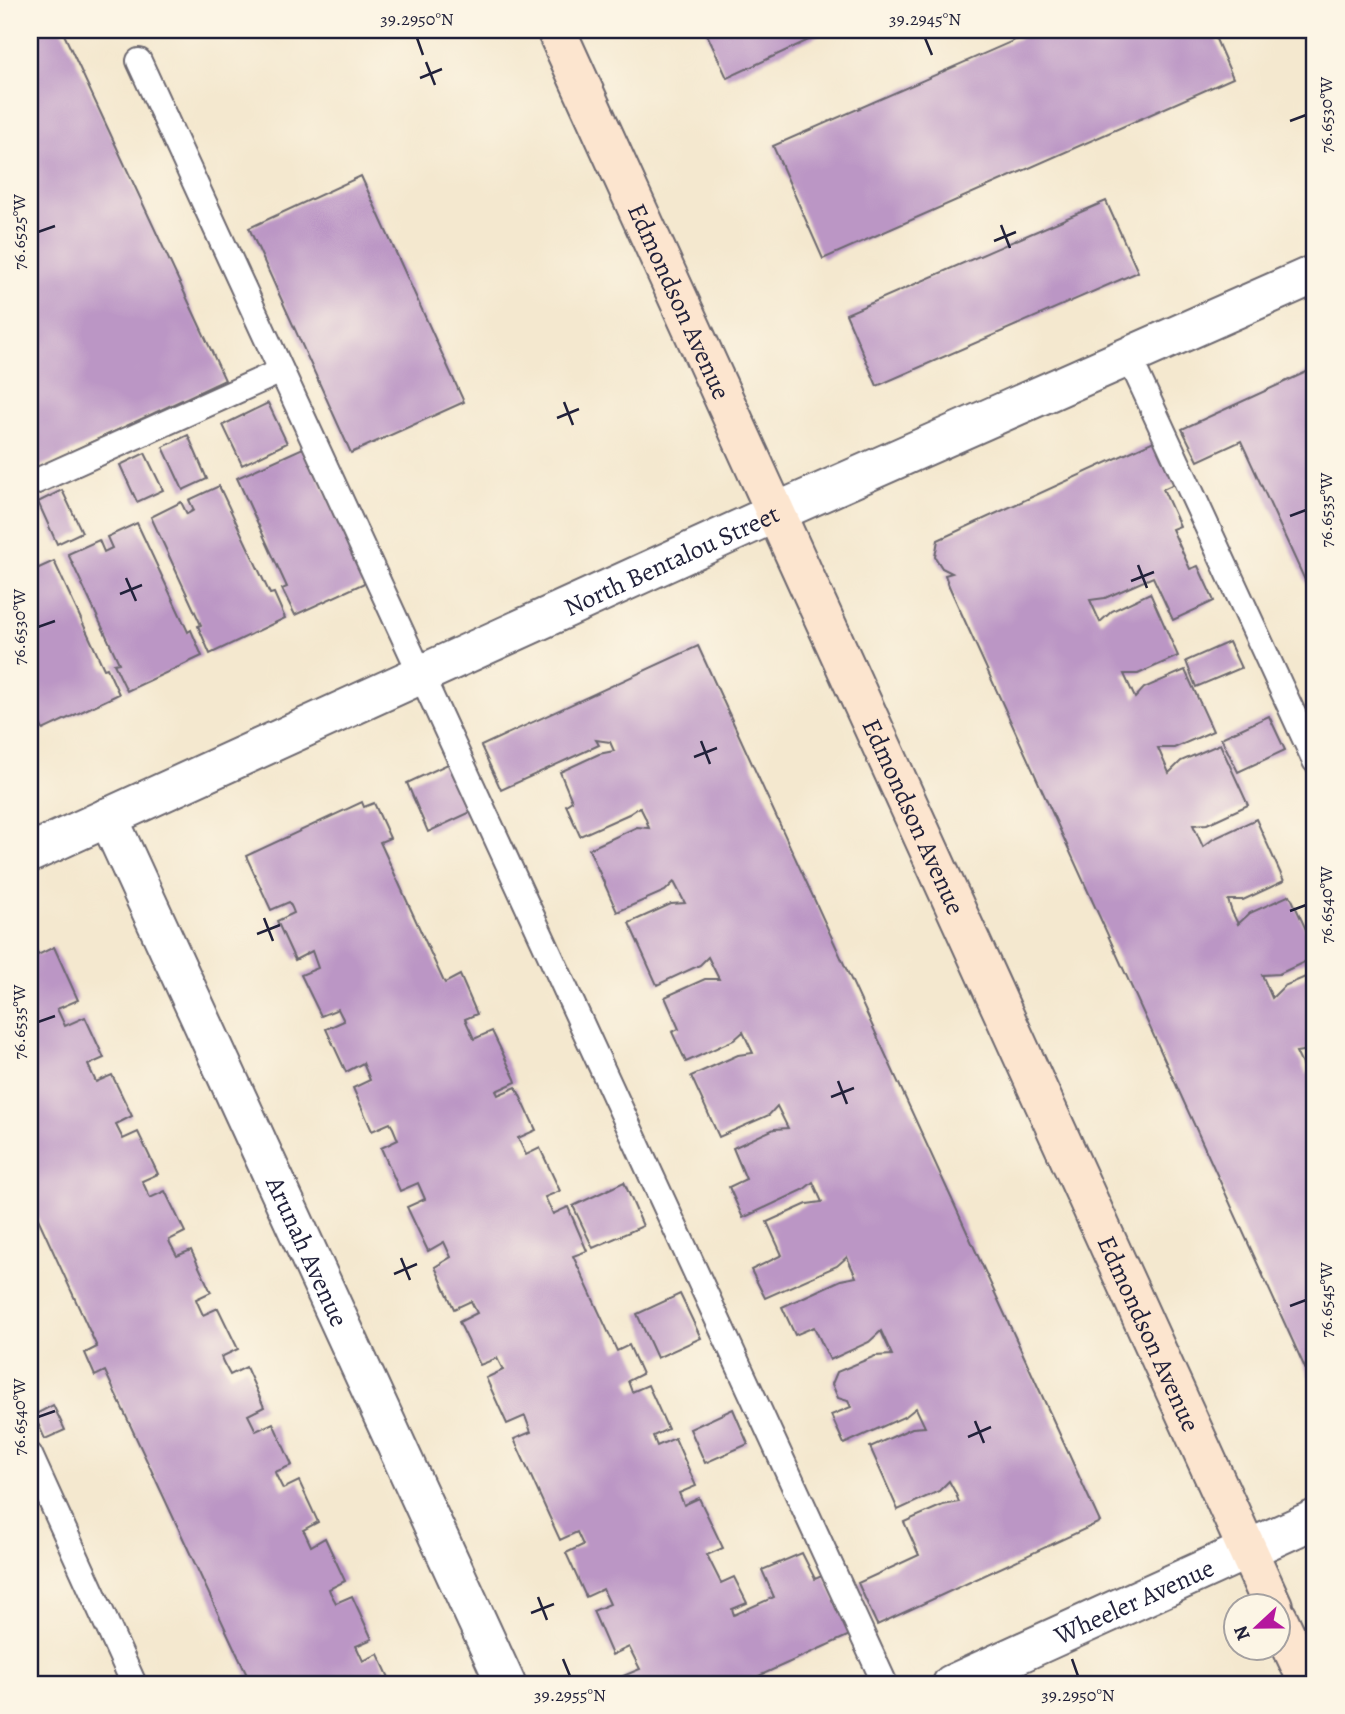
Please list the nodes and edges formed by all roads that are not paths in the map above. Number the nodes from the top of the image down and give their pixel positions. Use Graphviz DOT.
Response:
graph roads {
  1 [pos="556,30"];
  2 [pos="139,61"];
  3 [pos="1315,274"];
  4 [pos="1129,357"];
  5 [pos="281,371"];
  6 [pos="30,484"];
  7 [pos="777,512"];
  8 [pos="420,674"];
  9 [pos="1315,761"];
  10 [pos="108,817"];
  11 [pos="30,853"];
  12 [pos="30,1455"];
  13 [pos="1315,1519"];
  14 [pos="1247,1550"];
  15 [pos="1267,1592"];
  16 [pos="1292,1647"];
  17 [pos="134,1684"];
  18 [pos="506,1684"];
  19 [pos="885,1684"];
  20 [pos="952,1684"];
  21 [pos="1309,1684"];
  1 -- 7 [label="main road, Edmondson Avenue"];
  2 -- 5 [label="lane"];
  3 -- 4 [label="street, North Bentalou Street"];
  4 -- 7 [label="street, North Bentalou Street"];
  4 -- 9 [label="lane"];
  5 -- 6 [label="lane"];
  5 -- 8 [label="lane"];
  7 -- 8 [label="street, North Bentalou Street"];
  7 -- 14 [label="main road, Edmondson Avenue"];
  8 -- 10 [label="street, North Bentalou Street"];
  8 -- 19 [label="lane"];
  10 -- 11 [label="street, North Bentalou Street"];
  10 -- 18 [label="street, Arunah Avenue"];
  12 -- 17 [label="lane"];
  13 -- 14 [label="street, Wheeler Avenue"];
  14 -- 15 [label="main road, Edmondson Avenue"];
  14 -- 20 [label="street, Wheeler Avenue"];
  16 -- 21 [label="main road"];
}
